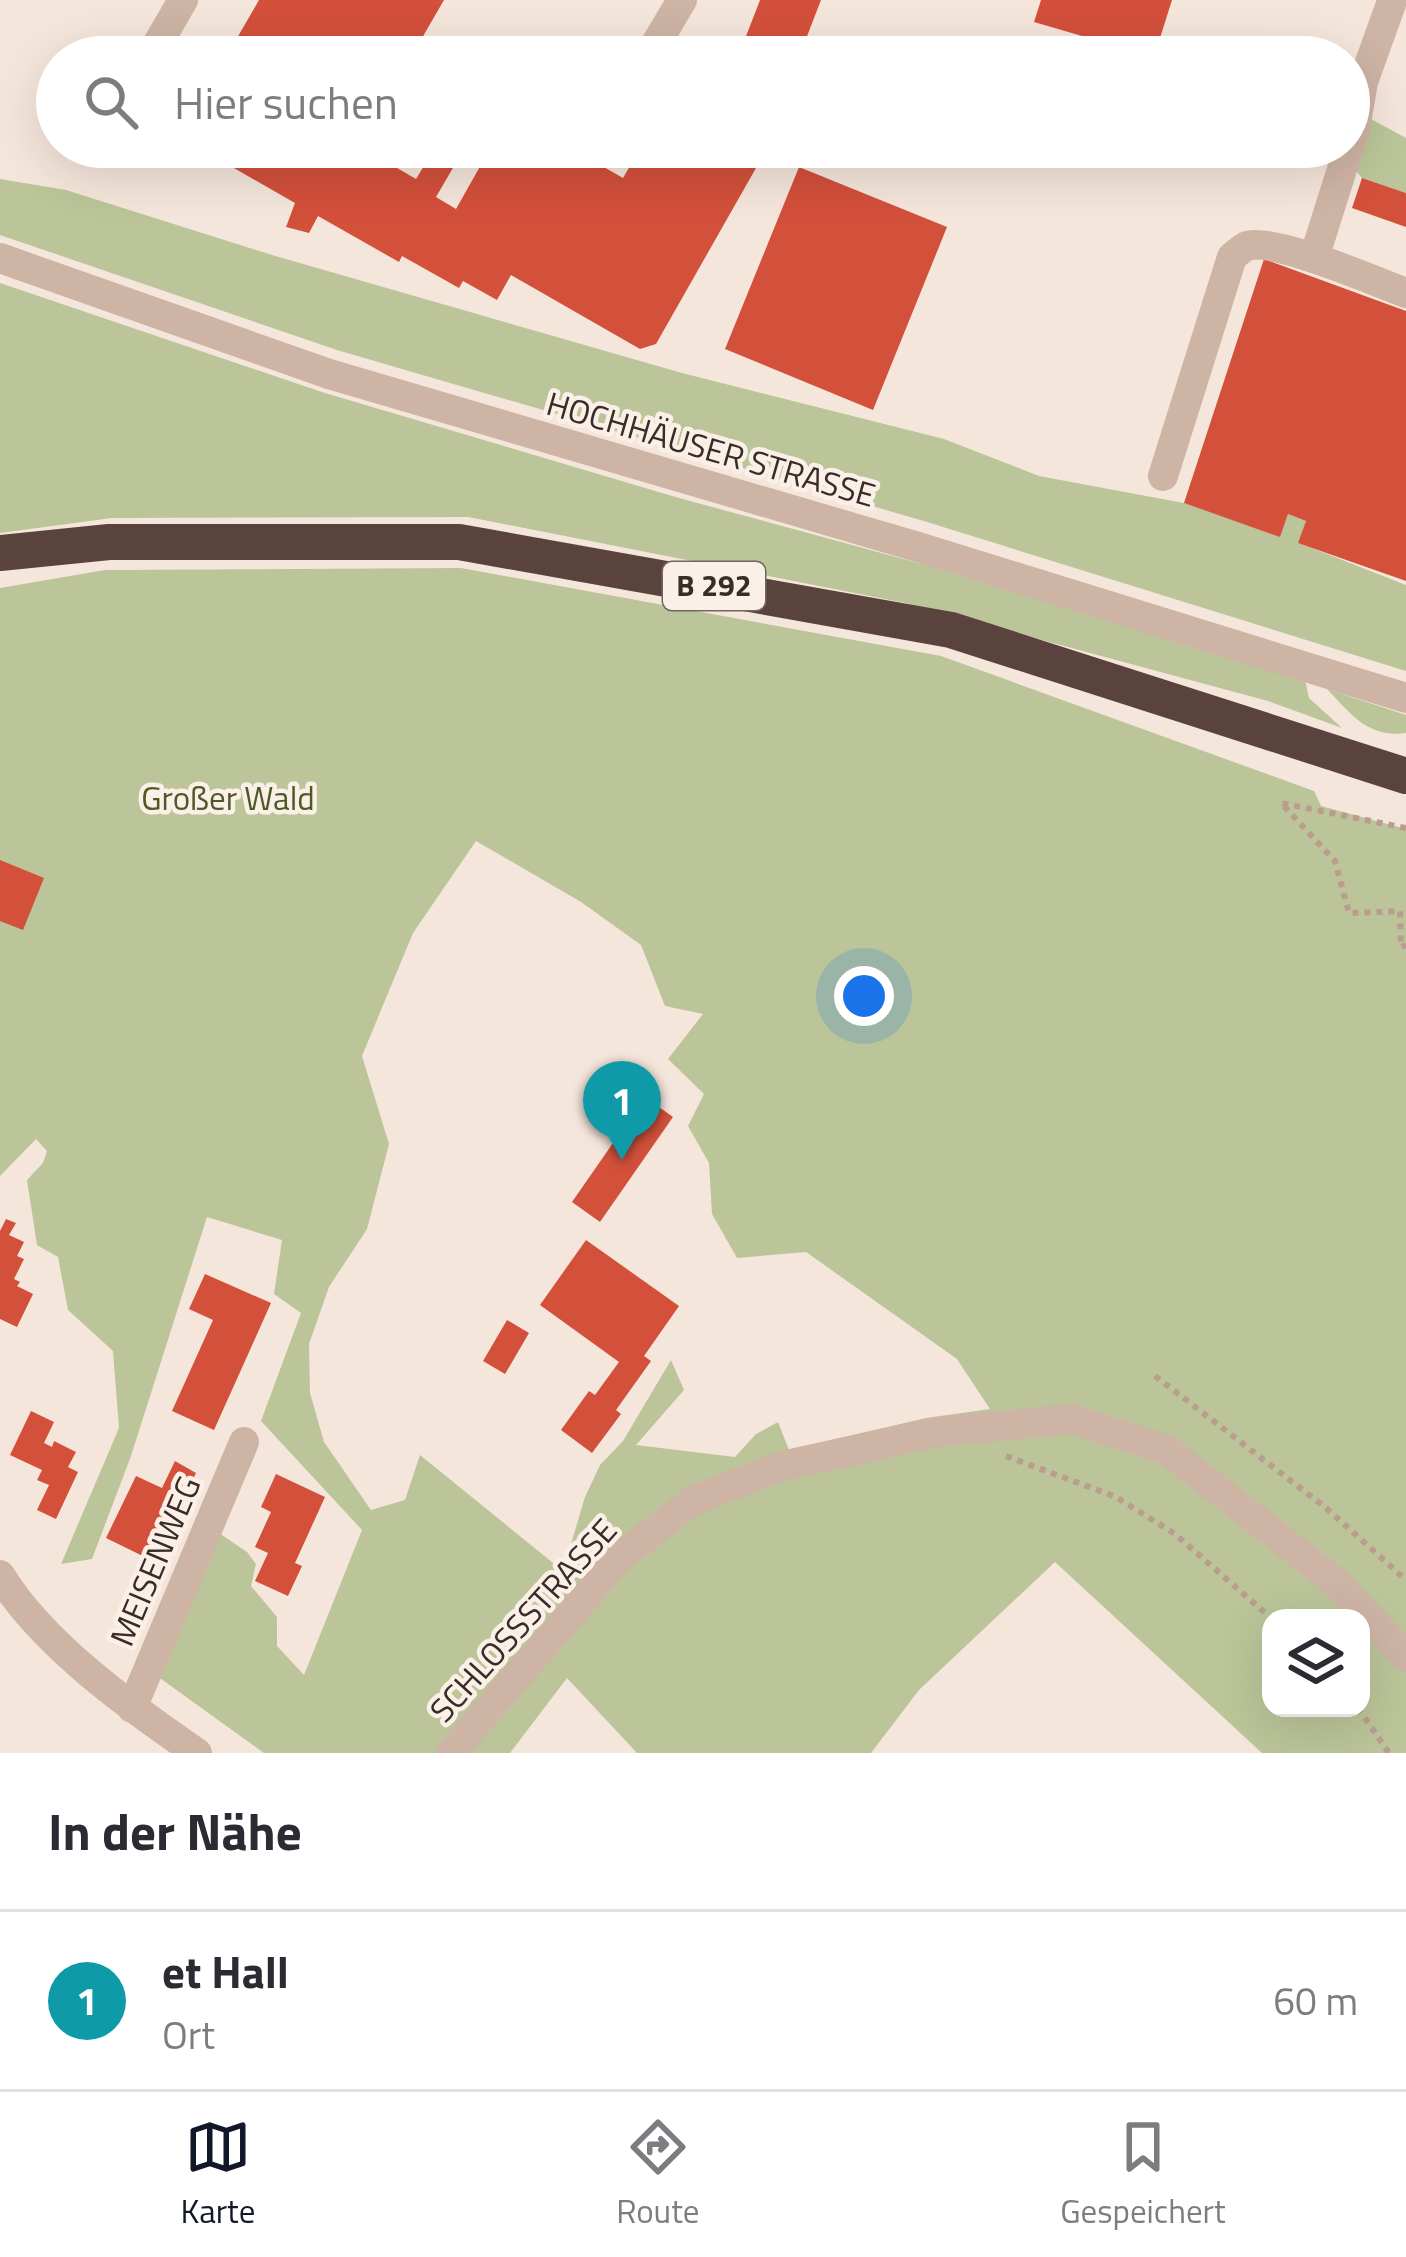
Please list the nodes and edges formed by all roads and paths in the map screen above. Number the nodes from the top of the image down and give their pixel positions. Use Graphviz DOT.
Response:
graph roads {
  1 [pos="183,0"];
  2 [pos="682,0"];
  3 [pos="1391,1"];
  4 [pos="1406,5"];
  5 [pos="162,36"];
  6 [pos="661,36"];
  7 [pos="1370,62"];
  8 [pos="1342,168"];
  9 [pos="0,258"];
  10 [pos="1313,258"];
  11 [pos="1406,293"];
  12 [pos="1163,476"];
  13 [pos="0,553"];
  14 [pos="1406,698"];
  15 [pos="1406,776"];
  16 [pos="1406,828"];
  17 [pos="1406,945"];
  18 [pos="1155,1376"];
  19 [pos="244,1442"];
  20 [pos="1004,1455"];
  21 [pos="0,1576"];
  22 [pos="1406,1580"];
  23 [pos="1262,1610"];
  24 [pos="1406,1657"];
  25 [pos="132,1708"];
  26 [pos="1364,1717"];
  27 [pos="197,1753"];
  28 [pos="451,1753"];
  29 [pos="1389,1753"];
  1 -- 5 [label="street"];
  2 -- 6 [label="street"];
  3 -- 4 [label="street"];
  3 -- 7 [label="street"];
  8 -- 10 [label="street"];
  9 -- 14 [label="street, HOCHHÄUSER STRASSE"];
  10 -- 11 [label="street"];
  10 -- 12 [label="street"];
  13 -- 15 [label="highway, B 292"];
  16 -- 17 [label="path"];
  18 -- 22 [label="path"];
  19 -- 25 [label="street, MEISENWEG"];
  20 -- 23 [label="path"];
  21 -- 25 [label="street"];
  24 -- 28 [label="street, SCHLOSSSTRASSE"];
  25 -- 27 [label="street"];
  26 -- 29 [label="path"];
}
